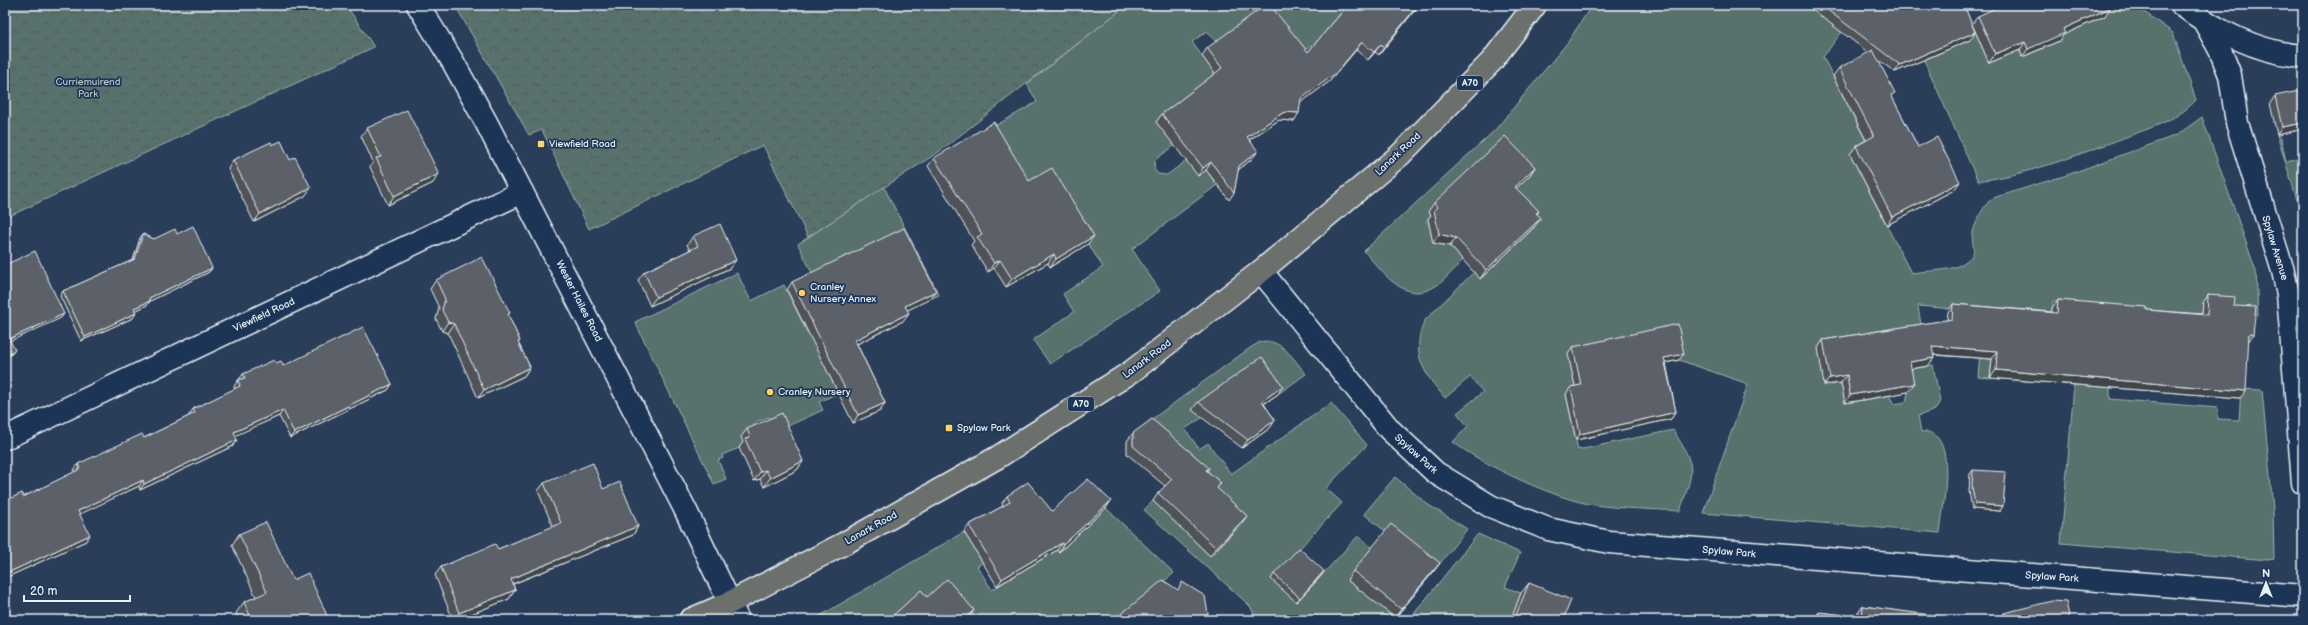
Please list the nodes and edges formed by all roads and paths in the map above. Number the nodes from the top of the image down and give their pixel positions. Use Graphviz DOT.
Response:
graph roads {
  1 [pos="418,5"];
  2 [pos="1535,5"];
  3 [pos="2182,5"];
  4 [pos="2205,23"];
  5 [pos="2303,56"];
  6 [pos="522,192"];
  7 [pos="1261,271"];
  8 [pos="5,438"];
  9 [pos="2303,483"];
  10 [pos="2303,596"];
  11 [pos="733,611"];
  12 [pos="690,620"];
  1 -- 6 [label="street, Wester Hailes Road"];
  2 -- 7 [label="main road, Lanark Road / A70"];
  3 -- 4 [label="street"];
  4 -- 5 [label="street"];
  4 -- 9 [label="street, Spylaw Avenue"];
  6 -- 8 [label="street, Viewfield Road"];
  6 -- 11 [label="street, Wester Hailes Road"];
  7 -- 10 [label="street, Spylaw Park"];
  7 -- 11 [label="main road, Lanark Road / A70"];
  11 -- 12 [label="main road, Lanark Road / A70"];
}
